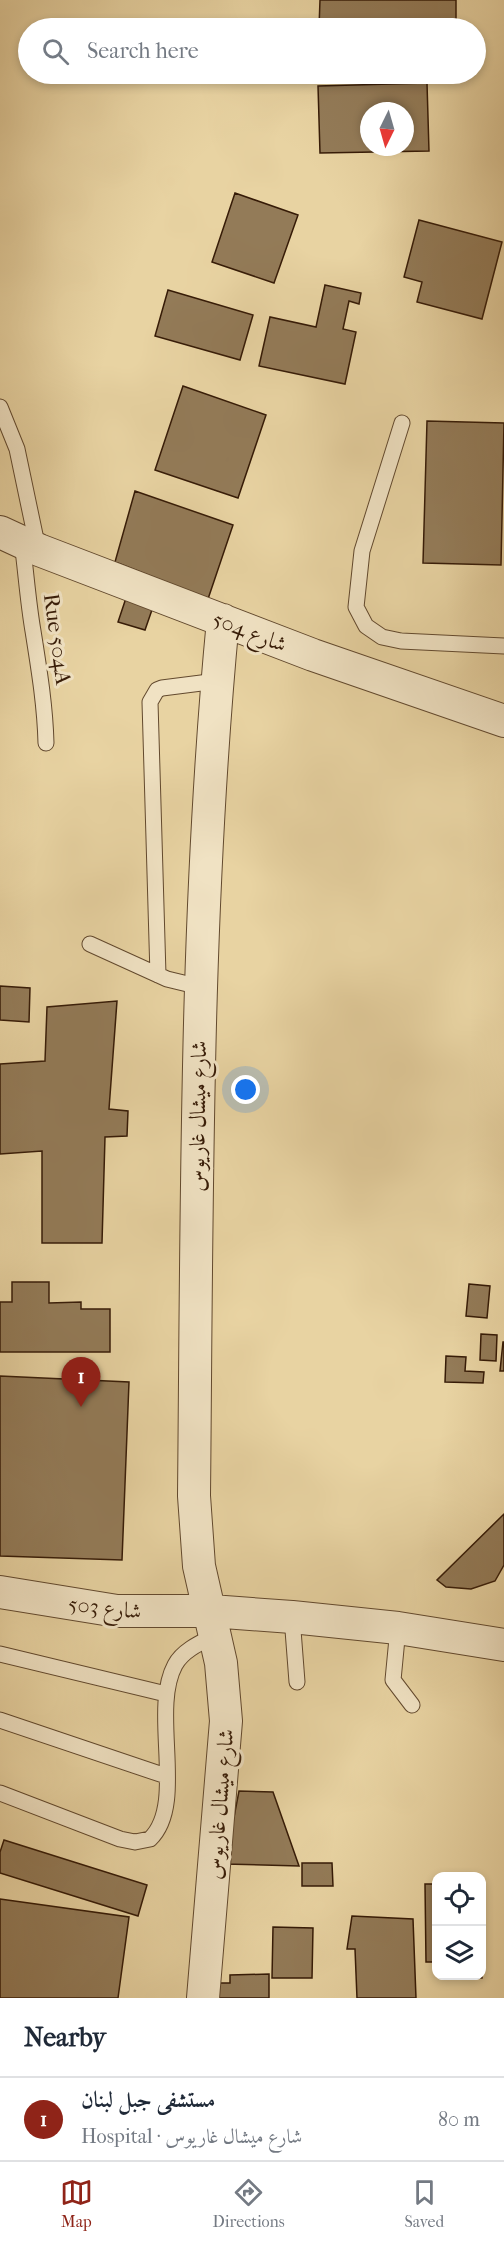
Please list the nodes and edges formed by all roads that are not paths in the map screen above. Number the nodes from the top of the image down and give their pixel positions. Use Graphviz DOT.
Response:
graph roads {
  1 [pos="0,407"];
  2 [pos="402,423"];
  3 [pos="13,540"];
  4 [pos="223,620"];
  5 [pos="504,646"];
  6 [pos="217,681"];
  7 [pos="504,721"];
  8 [pos="46,743"];
  9 [pos="90,944"];
  10 [pos="158,975"];
  11 [pos="200,987"];
  12 [pos="0,1592"];
  13 [pos="292,1617"];
  14 [pos="213,1623"];
  15 [pos="398,1628"];
  16 [pos="504,1645"];
  17 [pos="0,1654"];
  18 [pos="297,1682"];
  19 [pos="166,1694"];
  20 [pos="412,1705"];
  21 [pos="0,1720"];
  22 [pos="166,1776"];
  23 [pos="0,1793"];
  24 [pos="203,1998"];
  1 -- 3 [label="lane, Rue 504A"];
  2 -- 5 [label="lane"];
  3 -- 4 [label="street, شارع 504"];
  3 -- 8 [label="lane, Rue 504A"];
  4 -- 6 [label="street, شارع ميشال غاريوس"];
  4 -- 7 [label="street, شارع 504"];
  6 -- 10 [label="lane"];
  6 -- 11 [label="street, شارع ميشال غاريوس"];
  9 -- 10 [label="lane"];
  10 -- 11 [label="lane"];
  11 -- 14 [label="street, شارع ميشال غاريوس"];
  12 -- 14 [label="street, شارع 503"];
  13 -- 14 [label="street"];
  13 -- 15 [label="street"];
  13 -- 18 [label="lane"];
  14 -- 19 [label="lane"];
  14 -- 24 [label="street, شارع ميشال غاريوس"];
  15 -- 16 [label="street"];
  15 -- 20 [label="lane"];
  17 -- 19 [label="lane"];
  19 -- 22 [label="lane"];
  21 -- 22 [label="lane"];
  22 -- 23 [label="lane"];
}
